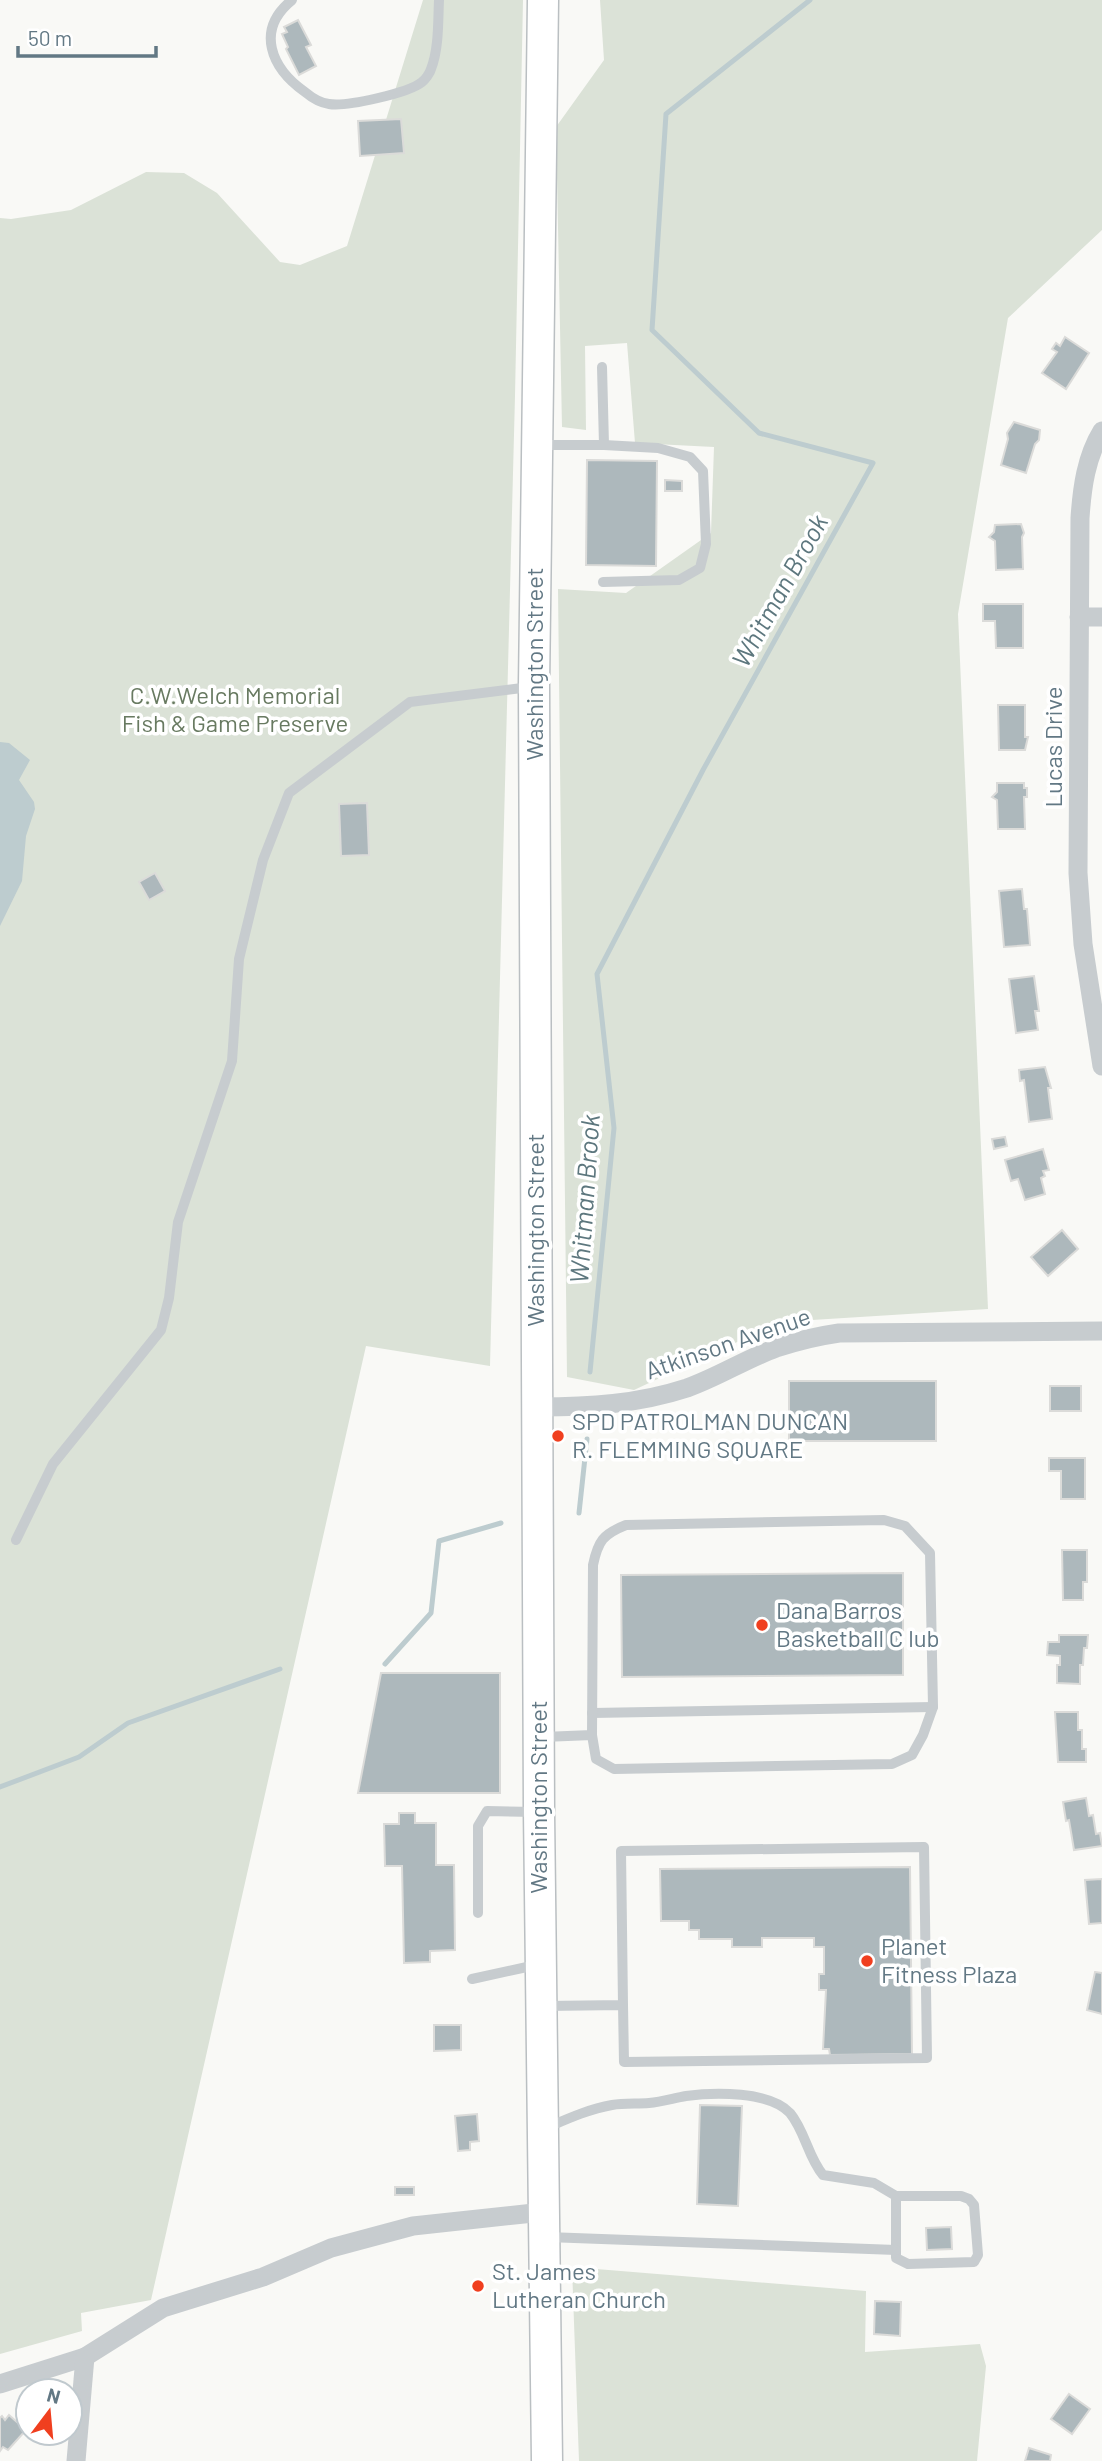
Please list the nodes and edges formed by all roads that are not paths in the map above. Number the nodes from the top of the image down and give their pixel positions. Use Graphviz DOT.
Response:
graph roads {
  1 [pos="292,0"];
  2 [pos="439,0"];
  3 [pos="543,0"];
  4 [pos="602,368"];
  5 [pos="1102,431"];
  6 [pos="537,445"];
  7 [pos="604,445"];
  8 [pos="603,582"];
  9 [pos="1079,617"];
  10 [pos="1102,617"];
  11 [pos="534,686"];
  12 [pos="1102,1066"];
  13 [pos="1102,1331"];
  14 [pos="538,1407"];
  15 [pos="16,1539"];
  16 [pos="933,1707"];
  17 [pos="592,1713"];
  18 [pos="592,1735"];
  19 [pos="539,1737"];
  20 [pos="539,1812"];
  21 [pos="478,1913"];
  22 [pos="540,1964"];
  23 [pos="472,1979"];
  24 [pos="623,2005"];
  25 [pos="541,2006"];
  26 [pos="542,2129"];
  27 [pos="896,2196"];
  28 [pos="543,2224"];
  29 [pos="896,2250"];
  30 [pos="85,2357"];
  31 [pos="0,2384"];
  32 [pos="76,2461"];
  33 [pos="547,2461"];
  1 -- 2 [label="lane"];
  3 -- 6 [label="main road, Washington Street"];
  4 -- 7 [label="lane"];
  5 -- 9 [label="street, Lucas Drive"];
  6 -- 7 [label="lane"];
  6 -- 11 [label="main road, Washington Street"];
  7 -- 8 [label="lane"];
  9 -- 10 [label="street"];
  9 -- 12 [label="street, Lucas Drive"];
  11 -- 14 [label="main road, Washington Street"];
  11 -- 15 [label="lane"];
  13 -- 14 [label="street, Atkinson Avenue"];
  14 -- 19 [label="main road, Washington Street"];
  16 -- 17 [label="lane"];
  16 -- 17 [label="lane"];
  16 -- 18 [label="lane"];
  17 -- 18 [label="lane"];
  18 -- 19 [label="lane"];
  19 -- 20 [label="main road, Washington Street"];
  20 -- 21 [label="lane"];
  20 -- 22 [label="main road, Washington Street"];
  22 -- 23 [label="lane"];
  22 -- 25 [label="main road, Washington Street"];
  24 -- 24 [label="lane"];
  24 -- 25 [label="lane"];
  25 -- 26 [label="main road, Washington Street"];
  26 -- 27 [label="lane"];
  26 -- 28 [label="main road, Washington Street"];
  27 -- 29 [label="lane"];
  27 -- 29 [label="lane"];
  28 -- 29 [label="lane"];
  28 -- 30 [label="street"];
  28 -- 33 [label="main road, Washington Street"];
  30 -- 31 [label="street"];
  30 -- 32 [label="street"];
}
